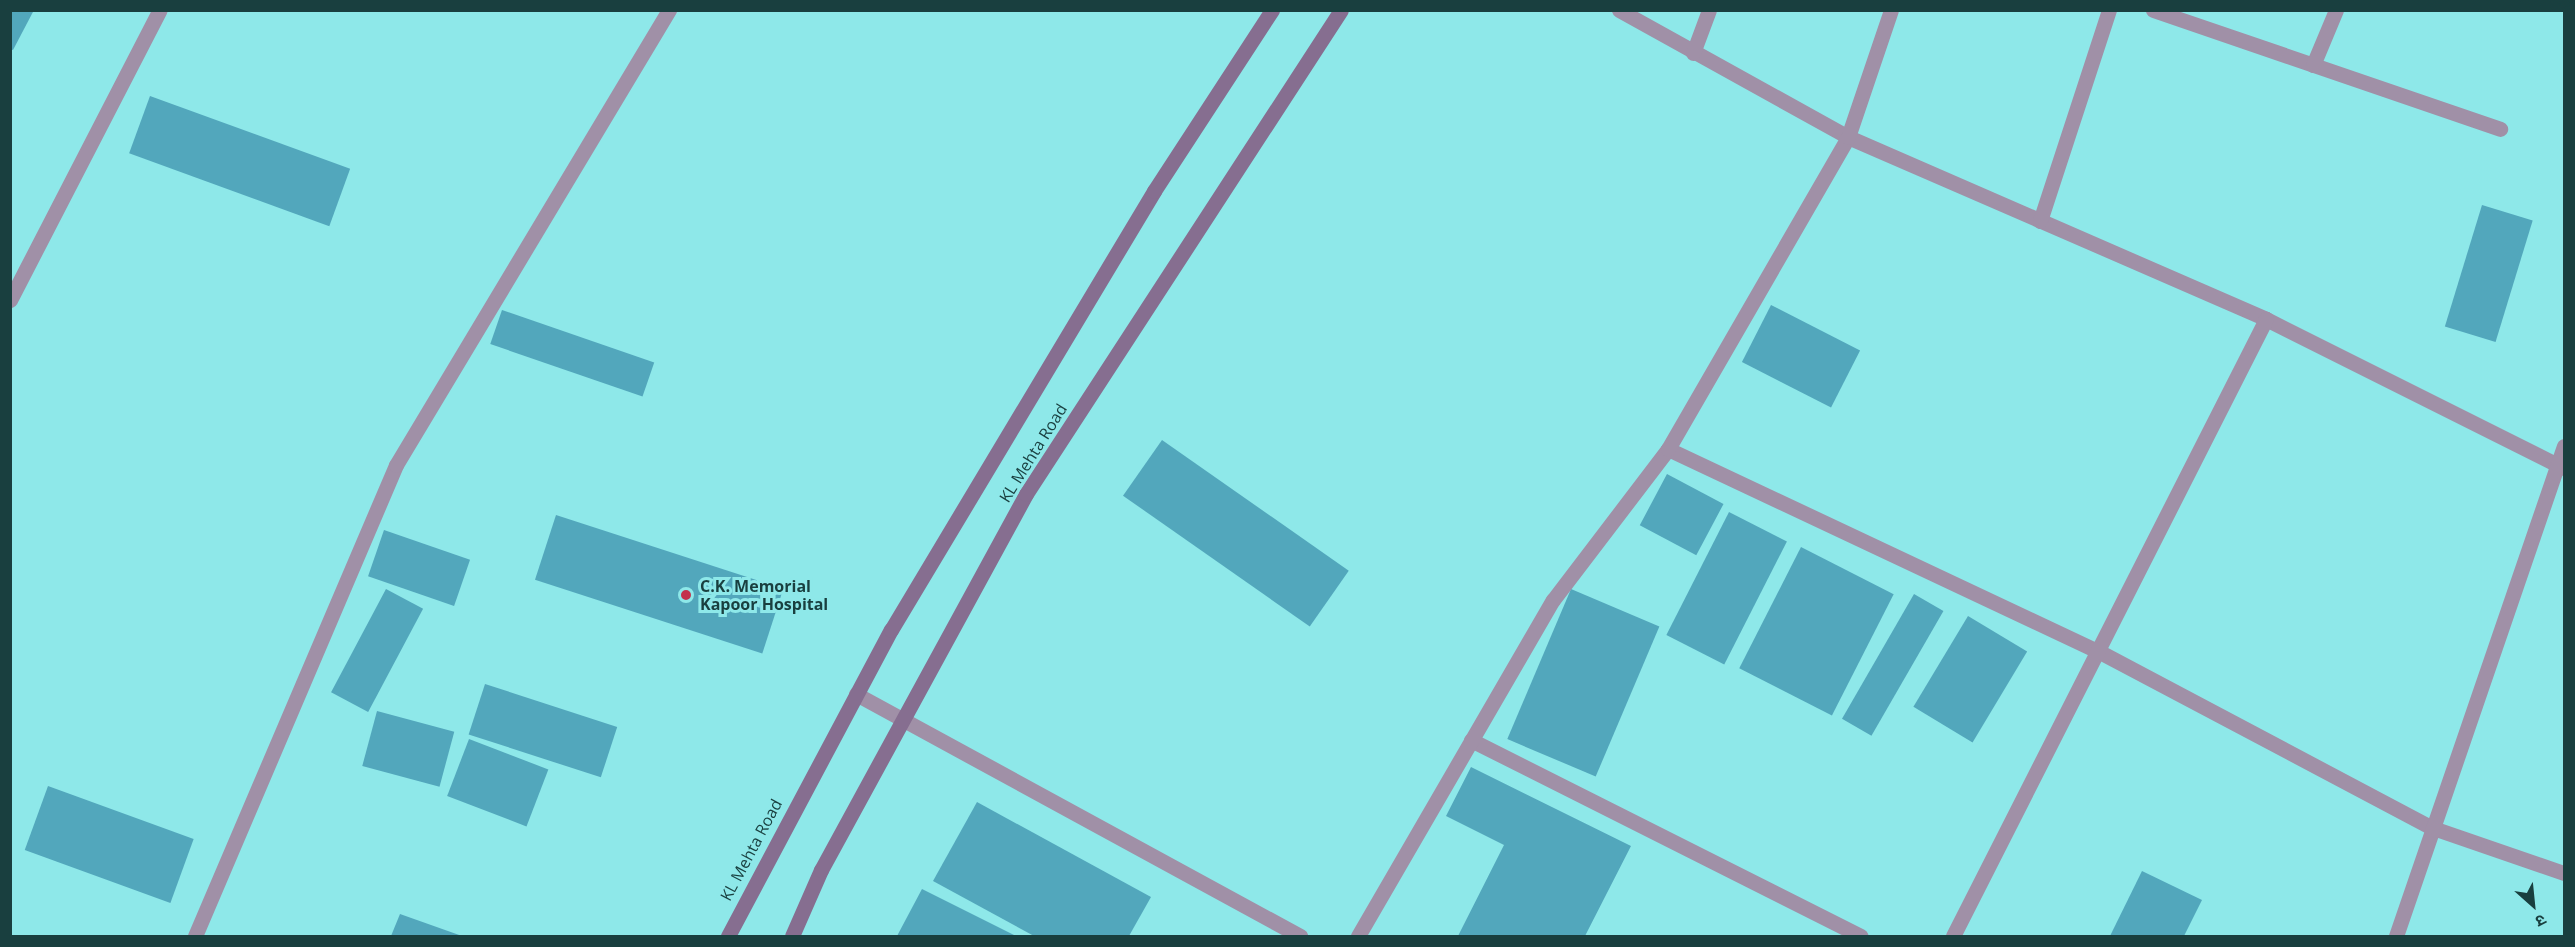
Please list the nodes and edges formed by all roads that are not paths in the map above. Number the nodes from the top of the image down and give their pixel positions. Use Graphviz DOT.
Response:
graph roads {
  1 [pos="160,10"];
  2 [pos="669,10"];
  3 [pos="1272,10"];
  4 [pos="1341,10"];
  5 [pos="1619,10"];
  6 [pos="1709,10"];
  7 [pos="1891,10"];
  8 [pos="2109,10"];
  9 [pos="2153,10"];
  10 [pos="2336,10"];
  11 [pos="1693,53"];
  12 [pos="2313,65"];
  13 [pos="2500,129"];
  14 [pos="1848,137"];
  15 [pos="2040,221"];
  16 [pos="10,300"];
  17 [pos="2266,319"];
  18 [pos="2565,446"];
  19 [pos="1668,449"];
  20 [pos="2561,467"];
  21 [pos="2098,651"];
  22 [pos="856,694"];
  23 [pos="903,720"];
  24 [pos="1471,740"];
  25 [pos="2433,828"];
  26 [pos="2565,873"];
  27 [pos="195,936"];
  28 [pos="728,936"];
  29 [pos="792,936"];
  30 [pos="1300,936"];
  31 [pos="1358,936"];
  32 [pos="1860,936"];
  33 [pos="1953,936"];
  34 [pos="2396,936"];
  1 -- 16 [label="street"];
  2 -- 27 [label="street"];
  3 -- 22 [label="street, KL Mehta Road"];
  4 -- 23 [label="street, KL Mehta Road"];
  5 -- 11 [label="street"];
  6 -- 11 [label="street"];
  7 -- 14 [label="street"];
  8 -- 15 [label="street"];
  9 -- 12 [label="street"];
  10 -- 12 [label="street"];
  11 -- 14 [label="street"];
  12 -- 13 [label="street"];
  14 -- 15 [label="street"];
  14 -- 19 [label="street"];
  15 -- 17 [label="street"];
  17 -- 20 [label="street"];
  17 -- 21 [label="street"];
  18 -- 20 [label="street"];
  19 -- 21 [label="street"];
  19 -- 24 [label="street"];
  20 -- 25 [label="street"];
  21 -- 25 [label="street"];
  21 -- 33 [label="street"];
  22 -- 23 [label="street"];
  22 -- 28 [label="street, KL Mehta Road"];
  23 -- 29 [label="street, KL Mehta Road"];
  23 -- 30 [label="street"];
  24 -- 31 [label="street"];
  24 -- 32 [label="street"];
  25 -- 26 [label="street"];
  25 -- 34 [label="street"];
}
